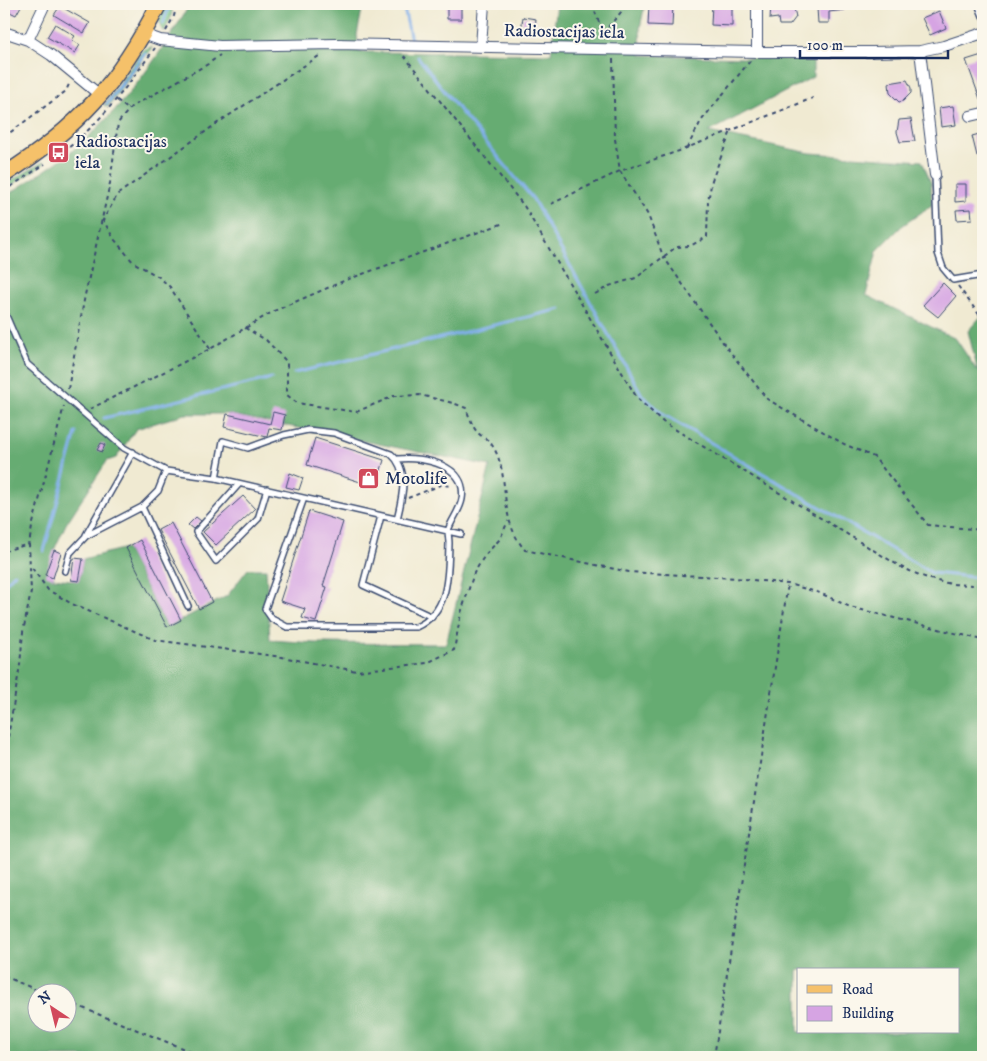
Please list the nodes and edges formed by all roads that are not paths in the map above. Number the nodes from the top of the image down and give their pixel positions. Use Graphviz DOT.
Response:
graph roads {
  1 [pos="45,4"];
  2 [pos="159,4"];
  3 [pos="484,4"];
  4 [pos="757,4"];
  5 [pos="978,4"];
  6 [pos="983,16"];
  7 [pos="4,32"];
  8 [pos="983,33"];
  9 [pos="143,34"];
  10 [pos="28,40"];
  11 [pos="481,46"];
  12 [pos="920,51"];
  13 [pos="756,52"];
  14 [pos="101,96"];
  15 [pos="983,112"];
  16 [pos="970,116"];
  17 [pos="4,175"];
  18 [pos="935,175"];
  19 [pos="983,275"];
  20 [pos="4,311"];
  21 [pos="133,452"];
  22 [pos="398,459"];
  23 [pos="166,471"];
  24 [pos="216,478"];
  25 [pos="239,484"];
  26 [pos="267,489"];
  27 [pos="304,498"];
  28 [pos="142,507"];
  29 [pos="381,516"];
  30 [pos="397,519"];
  31 [pos="448,531"];
  32 [pos="461,534"];
  33 [pos="86,536"];
  34 [pos="65,571"];
  35 [pos="188,606"];
  36 [pos="432,617"];
  1 -- 10 [label="street"];
  2 -- 9 [label="main road"];
  3 -- 11 [label="street"];
  4 -- 13 [label="street"];
  5 -- 6 [label="lane"];
  7 -- 10 [label="street"];
  8 -- 12 [label="street, Radiostacijas iela"];
  9 -- 11 [label="street, Radiostacijas iela"];
  9 -- 14 [label="main road"];
  10 -- 14 [label="street"];
  11 -- 13 [label="street, Radiostacijas iela"];
  12 -- 13 [label="street, Radiostacijas iela"];
  12 -- 18 [label="street"];
  14 -- 17 [label="main road"];
  15 -- 16 [label="street"];
  18 -- 19 [label="lane"];
  20 -- 21 [label="lane"];
  21 -- 23 [label="lane"];
  21 -- 33 [label="lane"];
  22 -- 24 [label="lane"];
  22 -- 30 [label="lane"];
  22 -- 31 [label="lane"];
  23 -- 24 [label="lane"];
  23 -- 28 [label="lane"];
  24 -- 25 [label="lane"];
  25 -- 26 [label="lane"];
  25 -- 26 [label="lane"];
  26 -- 27 [label="lane"];
  27 -- 29 [label="lane"];
  27 -- 36 [label="lane"];
  28 -- 33 [label="lane"];
  28 -- 35 [label="lane"];
  29 -- 30 [label="lane"];
  29 -- 36 [label="lane"];
  30 -- 31 [label="lane"];
  31 -- 32 [label="lane"];
  31 -- 36 [label="lane"];
  33 -- 34 [label="lane"];
}
